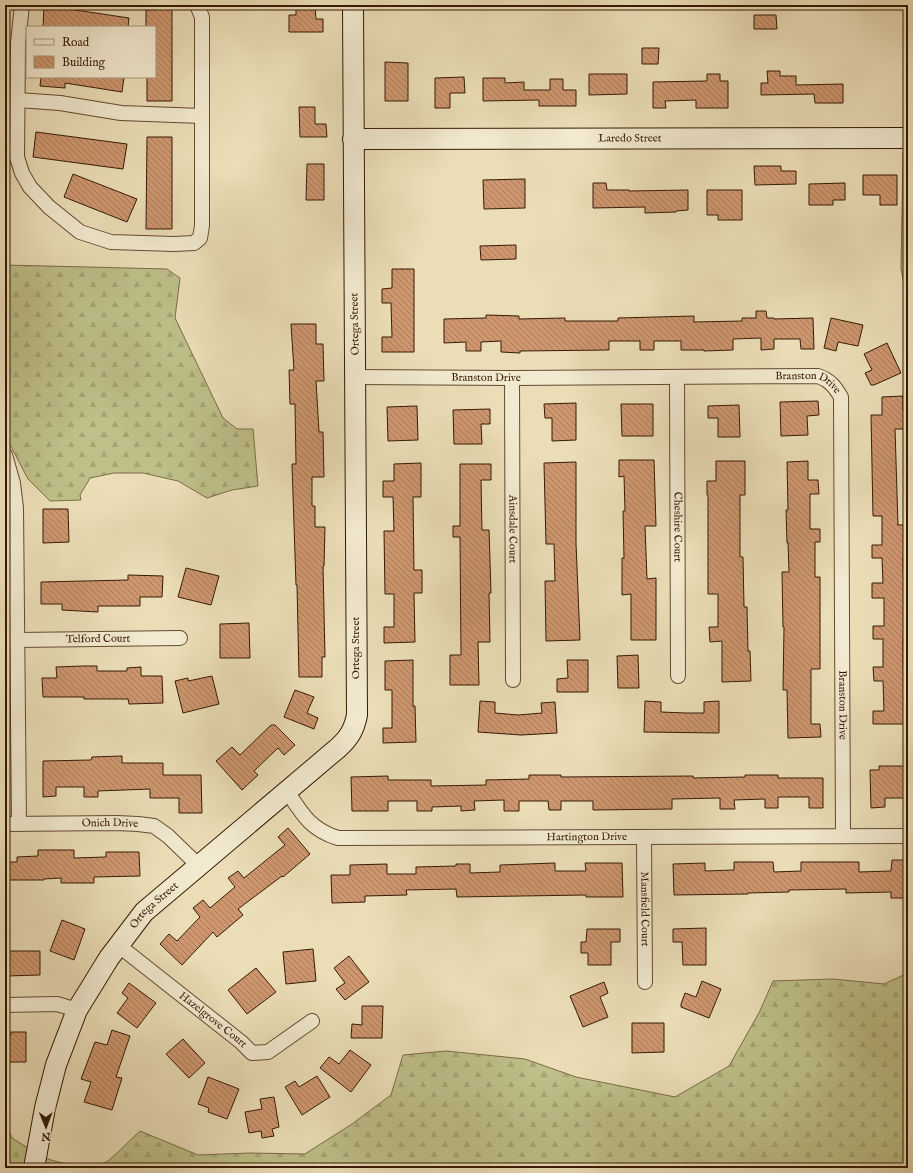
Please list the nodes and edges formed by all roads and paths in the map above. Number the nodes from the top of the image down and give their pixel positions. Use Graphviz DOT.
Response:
graph roads {
  1 [pos="22,5"];
  2 [pos="197,5"];
  3 [pos="352,5"];
  4 [pos="18,100"];
  5 [pos="202,116"];
  6 [pos="908,138"];
  7 [pos="353,139"];
  8 [pos="355,377"];
  9 [pos="676,377"];
  10 [pos="512,378"];
  11 [pos="5,455"];
  12 [pos="180,638"];
  13 [pos="17,640"];
  14 [pos="678,676"];
  15 [pos="513,680"];
  16 [pos="287,791"];
  17 [pos="12,824"];
  18 [pos="843,836"];
  19 [pos="908,836"];
  20 [pos="644,837"];
  21 [pos="199,866"];
  22 [pos="118,945"];
  23 [pos="645,982"];
  24 [pos="5,1005"];
  25 [pos="77,1010"];
  26 [pos="312,1021"];
  27 [pos="34,1168"];
  1 -- 4 [label="street"];
  2 -- 5 [label="street"];
  3 -- 7 [label="street, Ortega Street"];
  4 -- 5 [label="street"];
  4 -- 5 [label="street"];
  6 -- 7 [label="street, Laredo Street"];
  7 -- 8 [label="street, Ortega Street"];
  8 -- 10 [label="street, Branston Drive"];
  8 -- 16 [label="street, Ortega Street"];
  9 -- 10 [label="street, Branston Drive"];
  9 -- 14 [label="street, Cheshire Court"];
  9 -- 18 [label="street, Branston Drive"];
  10 -- 15 [label="street, Ainsdale Court"];
  11 -- 13 [label="street"];
  12 -- 13 [label="street, Telford Court"];
  13 -- 17 [label="street"];
  16 -- 20 [label="street, Hartington Drive"];
  16 -- 21 [label="street, Ortega Street"];
  17 -- 21 [label="street, Onich Drive"];
  18 -- 19 [label="street, Hartington Drive"];
  18 -- 20 [label="street, Hartington Drive"];
  20 -- 23 [label="street, Mansfield Court"];
  21 -- 22 [label="street, Ortega Street"];
  22 -- 25 [label="street, Ortega Street"];
  22 -- 26 [label="street, Hazelgrove Court"];
  24 -- 25 [label="street"];
  25 -- 27 [label="street, Ortega Street"];
}
